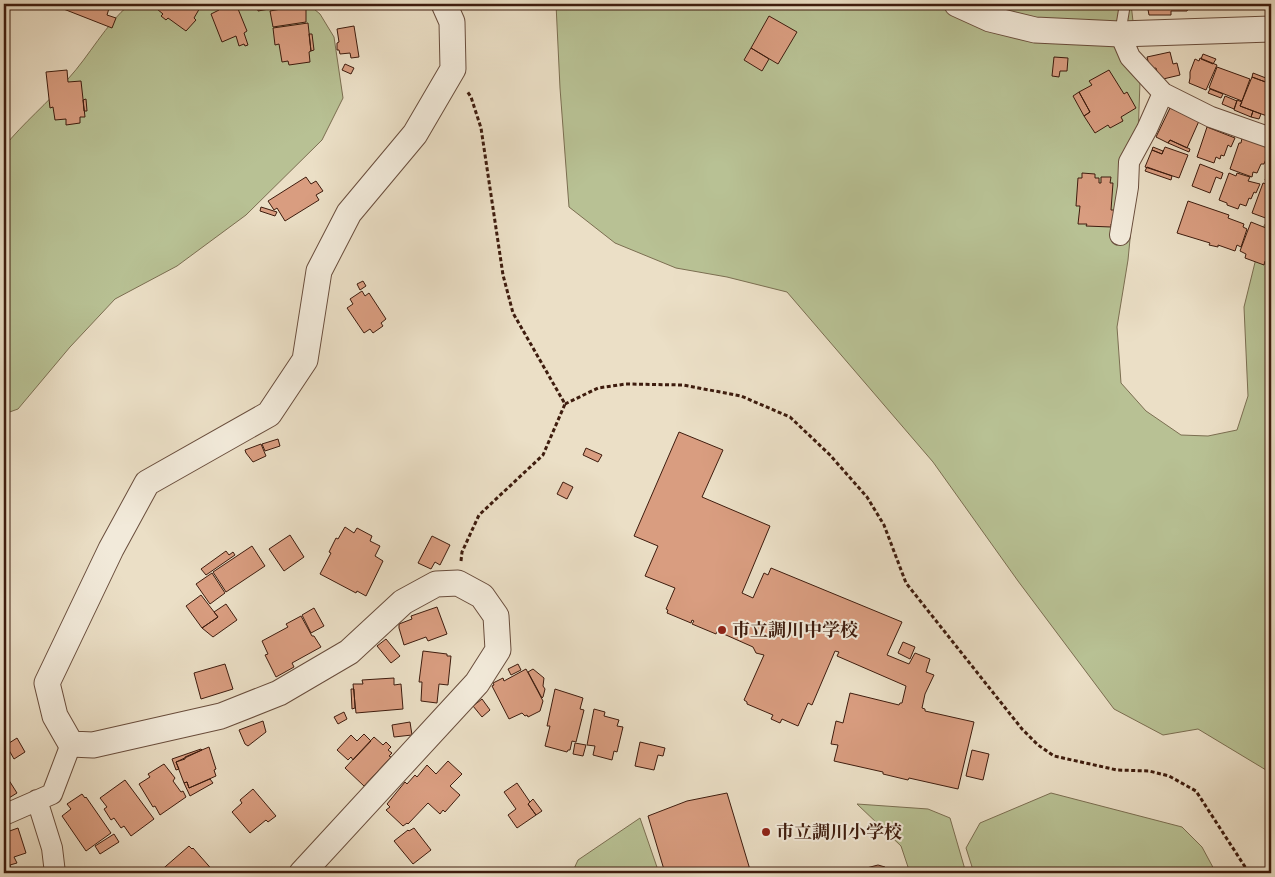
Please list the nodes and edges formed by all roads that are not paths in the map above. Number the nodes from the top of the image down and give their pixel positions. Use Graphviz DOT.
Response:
graph roads {
  1 [pos="444,4"];
  2 [pos="957,4"];
  3 [pos="1125,4"];
  4 [pos="1271,29"];
  5 [pos="1120,34"];
  6 [pos="1163,94"];
  7 [pos="1271,138"];
  8 [pos="1120,235"];
  9 [pos="71,744"];
  10 [pos="37,800"];
  11 [pos="4,815"];
  12 [pos="55,873"];
  13 [pos="302,873"];
  1 -- 9 [label="street"];
  2 -- 5 [label="street"];
  3 -- 5 [label="lane"];
  4 -- 5 [label="street"];
  5 -- 6 [label="street"];
  6 -- 7 [label="street"];
  6 -- 8 [label="street"];
  9 -- 10 [label="street"];
  9 -- 13 [label="street"];
  10 -- 11 [label="street"];
  10 -- 12 [label="street"];
}
